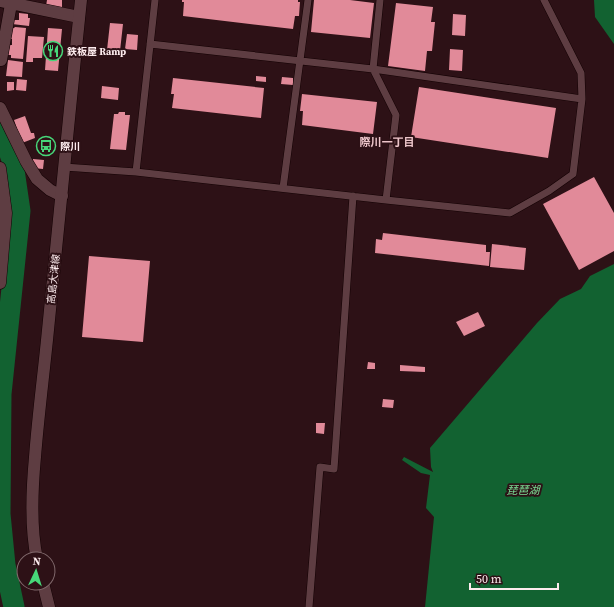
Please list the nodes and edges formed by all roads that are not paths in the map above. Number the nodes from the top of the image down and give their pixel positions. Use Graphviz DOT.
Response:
graph roads {
  1 [pos="81,0"];
  2 [pos="155,0"];
  3 [pos="308,0"];
  4 [pos="380,0"];
  5 [pos="544,0"];
  6 [pos="5,2"];
  7 [pos="79,17"];
  8 [pos="150,44"];
  9 [pos="1,60"];
  10 [pos="300,61"];
  11 [pos="373,69"];
  12 [pos="582,98"];
  13 [pos="0,108"];
  14 [pos="64,167"];
  15 [pos="0,168"];
  16 [pos="136,172"];
  17 [pos="283,188"];
  18 [pos="62,196"];
  19 [pos="353,196"];
  20 [pos="386,200"];
  21 [pos="0,283"];
  22 [pos="36,551"];
  23 [pos="45,591"];
  24 [pos="49,607"];
  25 [pos="309,607"];
  1 -- 7 [label="main road, 高島大津線"];
  2 -- 8 [label="lane"];
  3 -- 10 [label="lane"];
  4 -- 11 [label="lane"];
  5 -- 12 [label="lane"];
  6 -- 7 [label="main road"];
  6 -- 9 [label="main road"];
  7 -- 14 [label="main road, 高島大津線"];
  8 -- 10 [label="lane"];
  8 -- 16 [label="lane"];
  10 -- 11 [label="lane"];
  10 -- 17 [label="lane"];
  11 -- 12 [label="lane"];
  11 -- 20 [label="lane"];
  12 -- 20 [label="lane"];
  13 -- 18 [label="main road"];
  14 -- 16 [label="lane"];
  14 -- 18 [label="main road, 高島大津線"];
  15 -- 21 [label="main road"];
  16 -- 17 [label="lane"];
  17 -- 19 [label="lane"];
  18 -- 22 [label="main road, 高島大津線"];
  19 -- 20 [label="lane"];
  19 -- 25 [label="lane"];
  23 -- 24 [label="main road"];
}
